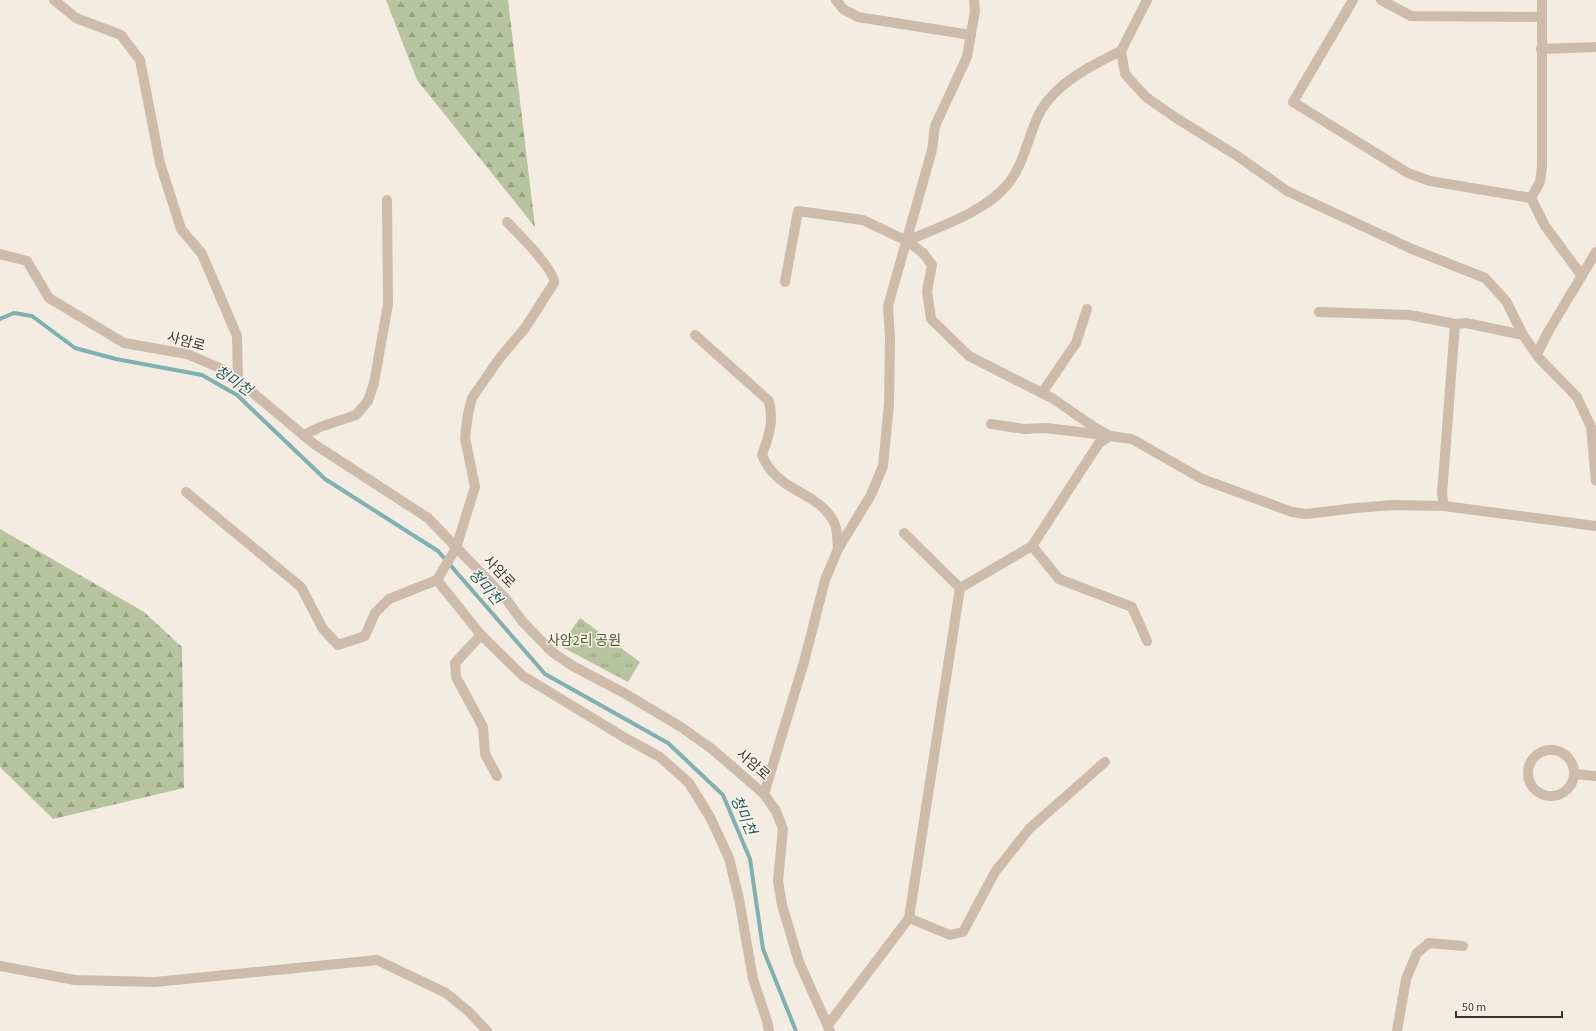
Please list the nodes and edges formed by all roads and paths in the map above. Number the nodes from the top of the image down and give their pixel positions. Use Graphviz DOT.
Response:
graph roads {
  1 [pos="54,0"];
  2 [pos="836,0"];
  3 [pos="974,0"];
  4 [pos="1147,0"];
  5 [pos="1353,0"];
  6 [pos="1381,0"];
  7 [pos="1542,0"];
  8 [pos="1541,17"];
  9 [pos="971,35"];
  10 [pos="1596,47"];
  11 [pos="1541,49"];
  12 [pos="1121,51"];
  13 [pos="1531,198"];
  14 [pos="387,200"];
  15 [pos="507,222"];
  16 [pos="907,241"];
  17 [pos="1596,252"];
  18 [pos="0,254"];
  19 [pos="1582,276"];
  20 [pos="785,282"];
  21 [pos="1087,309"];
  22 [pos="1319,312"];
  23 [pos="1455,324"];
  24 [pos="695,335"];
  25 [pos="1523,335"];
  26 [pos="1537,354"];
  27 [pos="238,382"];
  28 [pos="1042,393"];
  29 [pos="992,424"];
  30 [pos="304,435"];
  31 [pos="1110,436"];
  32 [pos="1596,481"];
  33 [pos="186,492"];
  34 [pos="1444,506"];
  35 [pos="1596,526"];
  36 [pos="904,533"];
  37 [pos="1032,546"];
  38 [pos="456,548"];
  39 [pos="838,549"];
  40 [pos="437,580"];
  41 [pos="960,588"];
  42 [pos="481,636"];
  43 [pos="1147,640"];
  44 [pos="1105,762"];
  45 [pos="1574,774"];
  46 [pos="497,776"];
  47 [pos="1596,776"];
  48 [pos="764,794"];
  49 [pos="909,918"];
  50 [pos="1463,946"];
  51 [pos="0,966"];
  52 [pos="829,1028"];
  53 [pos="487,1031"];
  54 [pos="769,1031"];
  55 [pos="1397,1031"];
  1 -- 27 [label="street"];
  2 -- 9 [label="street"];
  3 -- 9 [label="street"];
  4 -- 12 [label="street"];
  5 -- 13 [label="street"];
  6 -- 8 [label="street"];
  7 -- 8 [label="street"];
  8 -- 11 [label="street"];
  9 -- 16 [label="street"];
  10 -- 11 [label="street"];
  11 -- 13 [label="street"];
  12 -- 16 [label="street"];
  12 -- 25 [label="street"];
  13 -- 19 [label="street"];
  14 -- 30 [label="street"];
  15 -- 38 [label="street"];
  16 -- 20 [label="street"];
  16 -- 28 [label="street"];
  16 -- 39 [label="street"];
  17 -- 19 [label="street"];
  18 -- 27 [label="street, 사암로"];
  19 -- 26 [label="street"];
  21 -- 28 [label="street"];
  22 -- 23 [label="street"];
  23 -- 25 [label="street"];
  23 -- 34 [label="street"];
  24 -- 39 [label="street"];
  25 -- 26 [label="street"];
  26 -- 32 [label="street"];
  27 -- 30 [label="street, 사암로"];
  28 -- 31 [label="street"];
  29 -- 31 [label="street"];
  30 -- 38 [label="street, 사암로"];
  31 -- 34 [label="street"];
  31 -- 37 [label="street"];
  33 -- 40 [label="street"];
  34 -- 35 [label="street"];
  36 -- 41 [label="street"];
  37 -- 41 [label="street"];
  37 -- 43 [label="street"];
  38 -- 40 [label="street"];
  38 -- 48 [label="street, 사암로"];
  39 -- 48 [label="street"];
  40 -- 42 [label="street"];
  41 -- 49 [label="street"];
  42 -- 46 [label="street"];
  42 -- 54 [label="street"];
  44 -- 49 [label="street"];
  45 -- 45 [label="street"];
  45 -- 47 [label="street"];
  48 -- 52 [label="street, 사암로"];
  49 -- 52 [label="street"];
  50 -- 55 [label="street"];
  51 -- 53 [label="street"];
}
